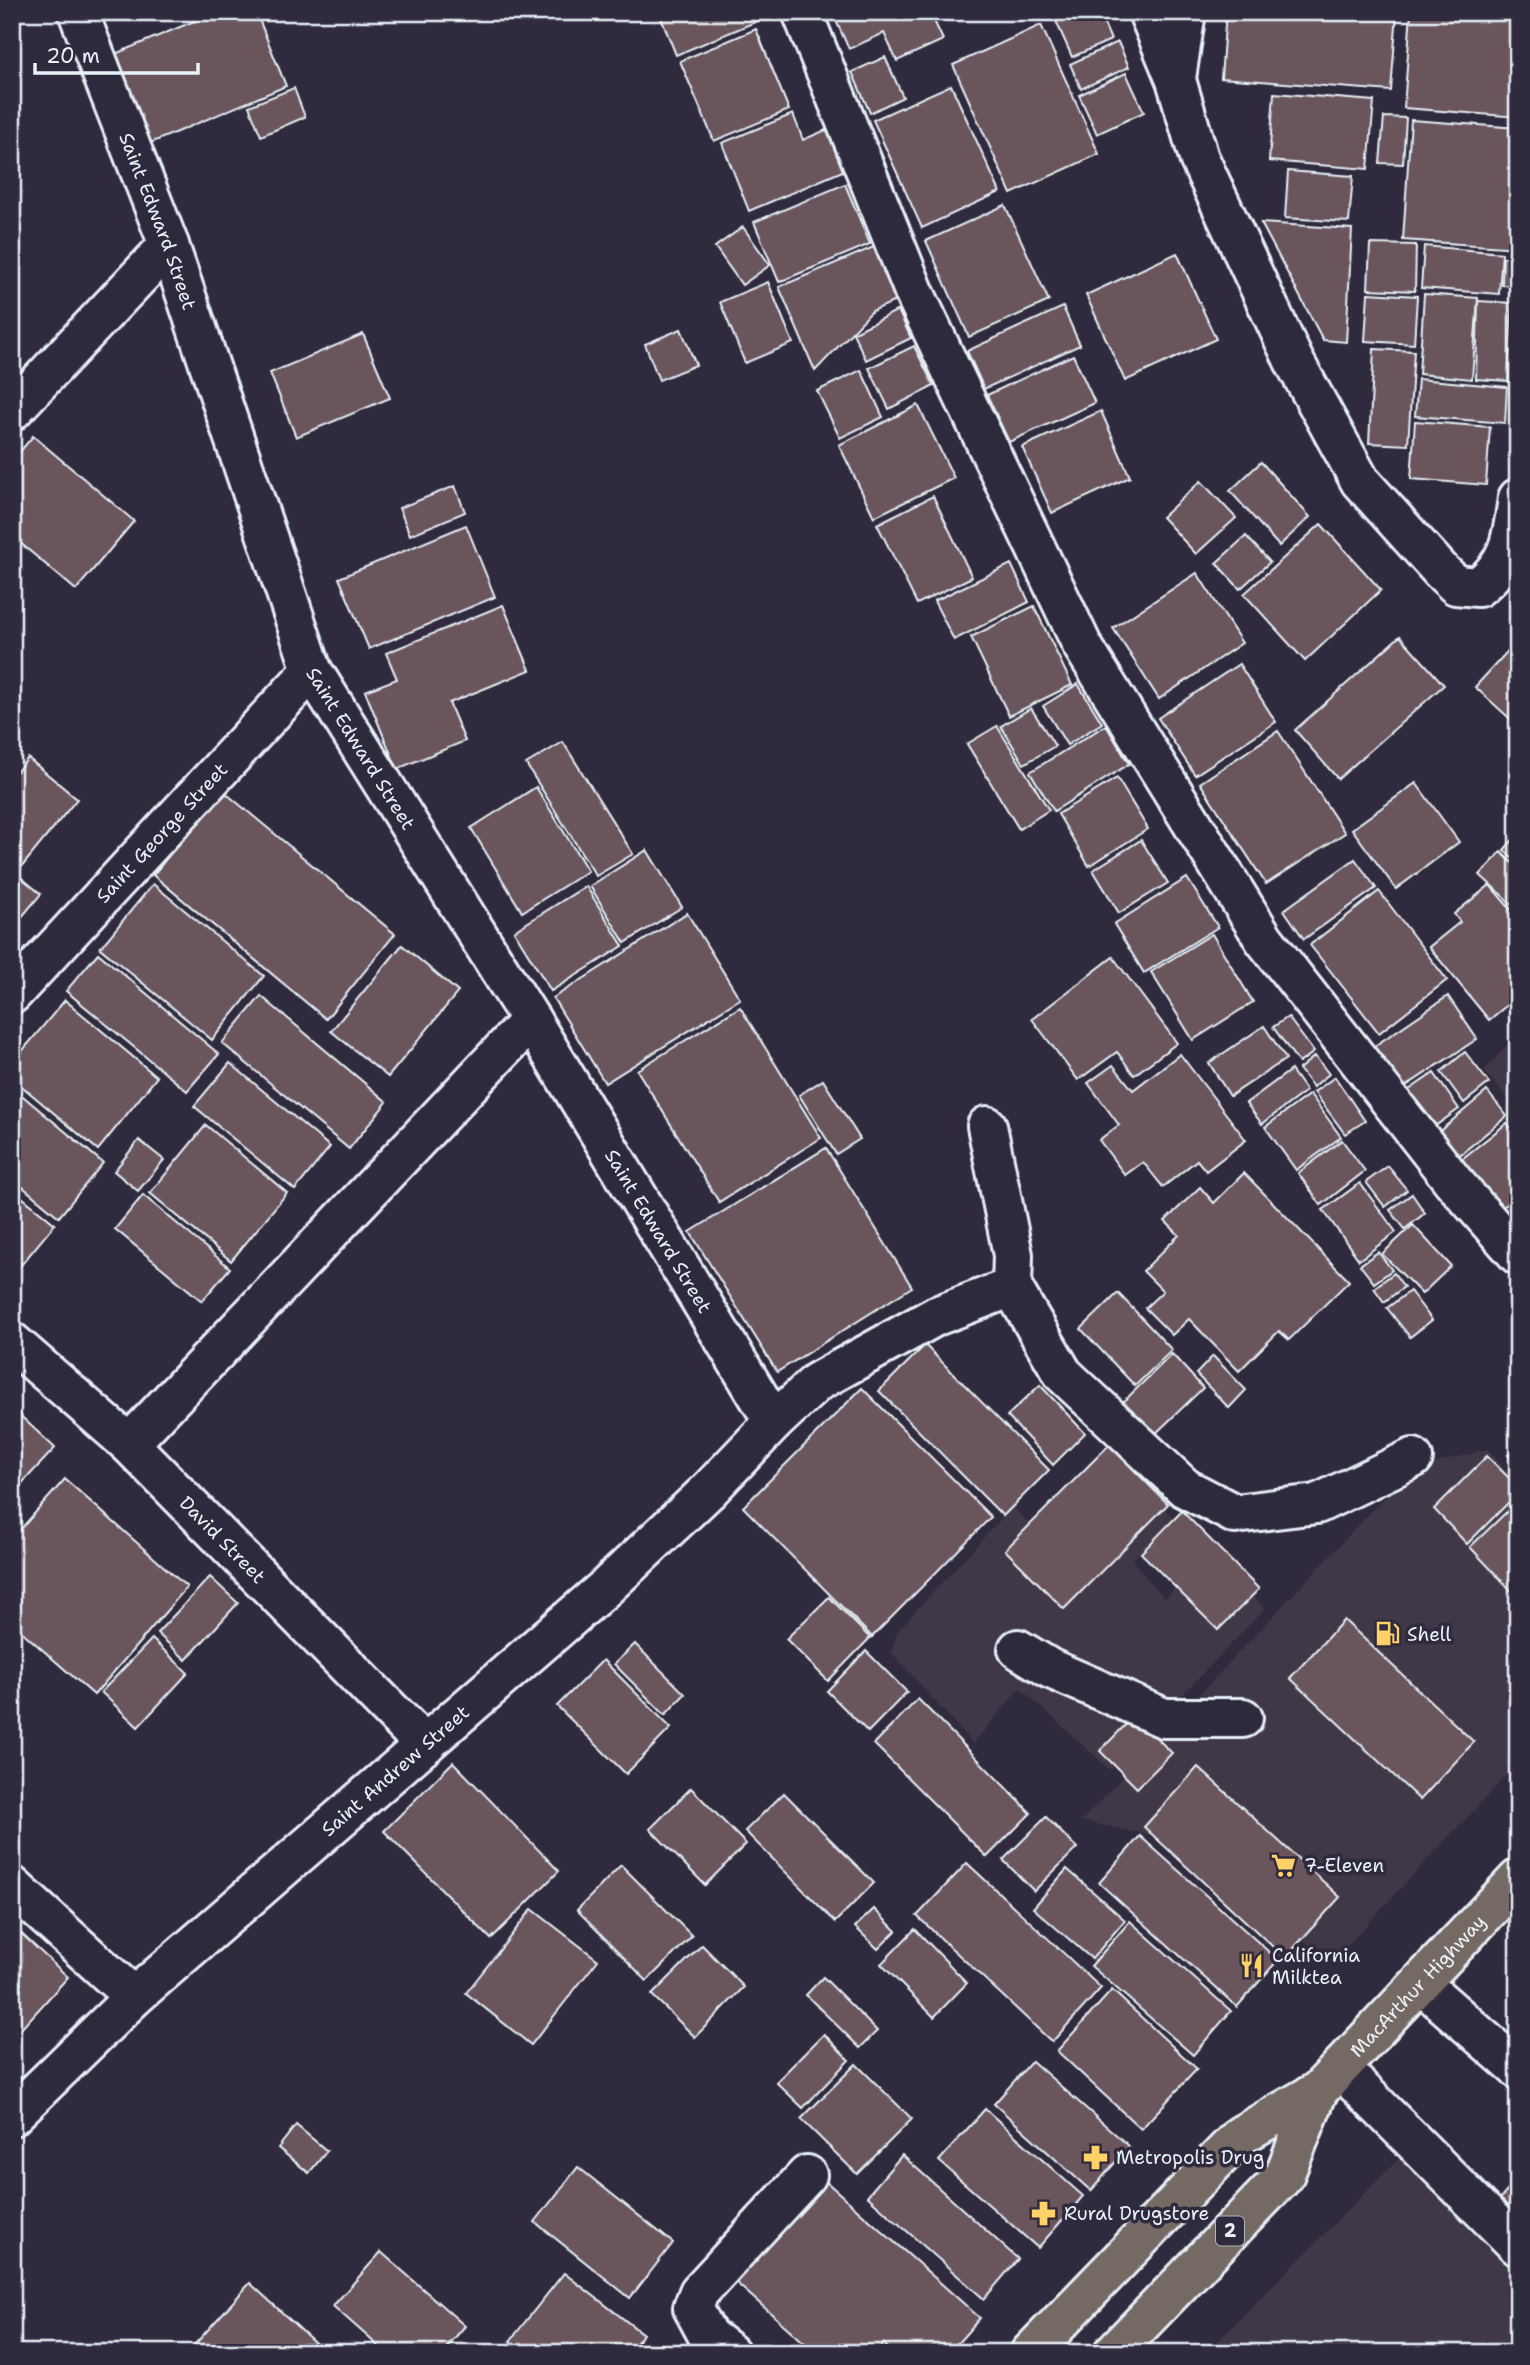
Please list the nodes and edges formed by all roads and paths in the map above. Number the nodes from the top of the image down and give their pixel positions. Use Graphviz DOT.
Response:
graph roads {
  1 [pos="78,12"];
  2 [pos="802,12"];
  3 [pos="1148,12"];
  4 [pos="1186,12"];
  5 [pos="1176,80"];
  6 [pos="169,245"];
  7 [pos="12,411"];
  8 [pos="1518,498"];
  9 [pos="312,670"];
  10 [pos="12,994"];
  11 [pos="531,1020"];
  12 [pos="988,1126"];
  13 [pos="1518,1255"];
  14 [pos="1012,1287"];
  15 [pos="12,1342"];
  16 [pos="774,1422"];
  17 [pos="129,1444"];
  18 [pos="1413,1458"];
  19 [pos="1018,1649"];
  20 [pos="1243,1718"];
  21 [pos="425,1745"];
  22 [pos="1518,1879"];
  23 [pos="12,1885"];
  24 [pos="1420,1983"];
  25 [pos="134,1997"];
  26 [pos="1518,2069"];
  27 [pos="1329,2080"];
  28 [pos="12,2116"];
  29 [pos="807,2175"];
  30 [pos="1518,2246"];
  31 [pos="730,2353"];
  32 [pos="1030,2353"];
  33 [pos="1113,2353"];
  1 -- 6 [label="street, Saint Edward Street"];
  2 -- 13 [label="street"];
  3 -- 5 [label="street"];
  4 -- 5 [label="street"];
  5 -- 8 [label="street"];
  6 -- 7 [label="street"];
  6 -- 9 [label="street, Saint Edward Street"];
  9 -- 10 [label="street, Saint George Street"];
  9 -- 11 [label="street, Saint Edward Street"];
  11 -- 16 [label="street, Saint Edward Street"];
  11 -- 17 [label="street"];
  12 -- 14 [label="street"];
  14 -- 16 [label="street, Saint Andrew Street"];
  14 -- 18 [label="street"];
  15 -- 17 [label="street, David Street"];
  16 -- 21 [label="street, Saint Andrew Street"];
  17 -- 21 [label="street, David Street"];
  19 -- 20 [label="street"];
  21 -- 25 [label="street, Saint Andrew Street"];
  22 -- 24 [label="highway, MacArthur Highway / 2"];
  23 -- 25 [label="street"];
  24 -- 26 [label="street"];
  24 -- 27 [label="highway, MacArthur Highway / 2"];
  25 -- 28 [label="street, Saint Andrew Street"];
  27 -- 30 [label="street"];
  27 -- 32 [label="highway, MacArthur Highway / 2"];
  27 -- 33 [label="highway, MacArthur Highway / 2"];
  29 -- 31 [label="street"];
}
